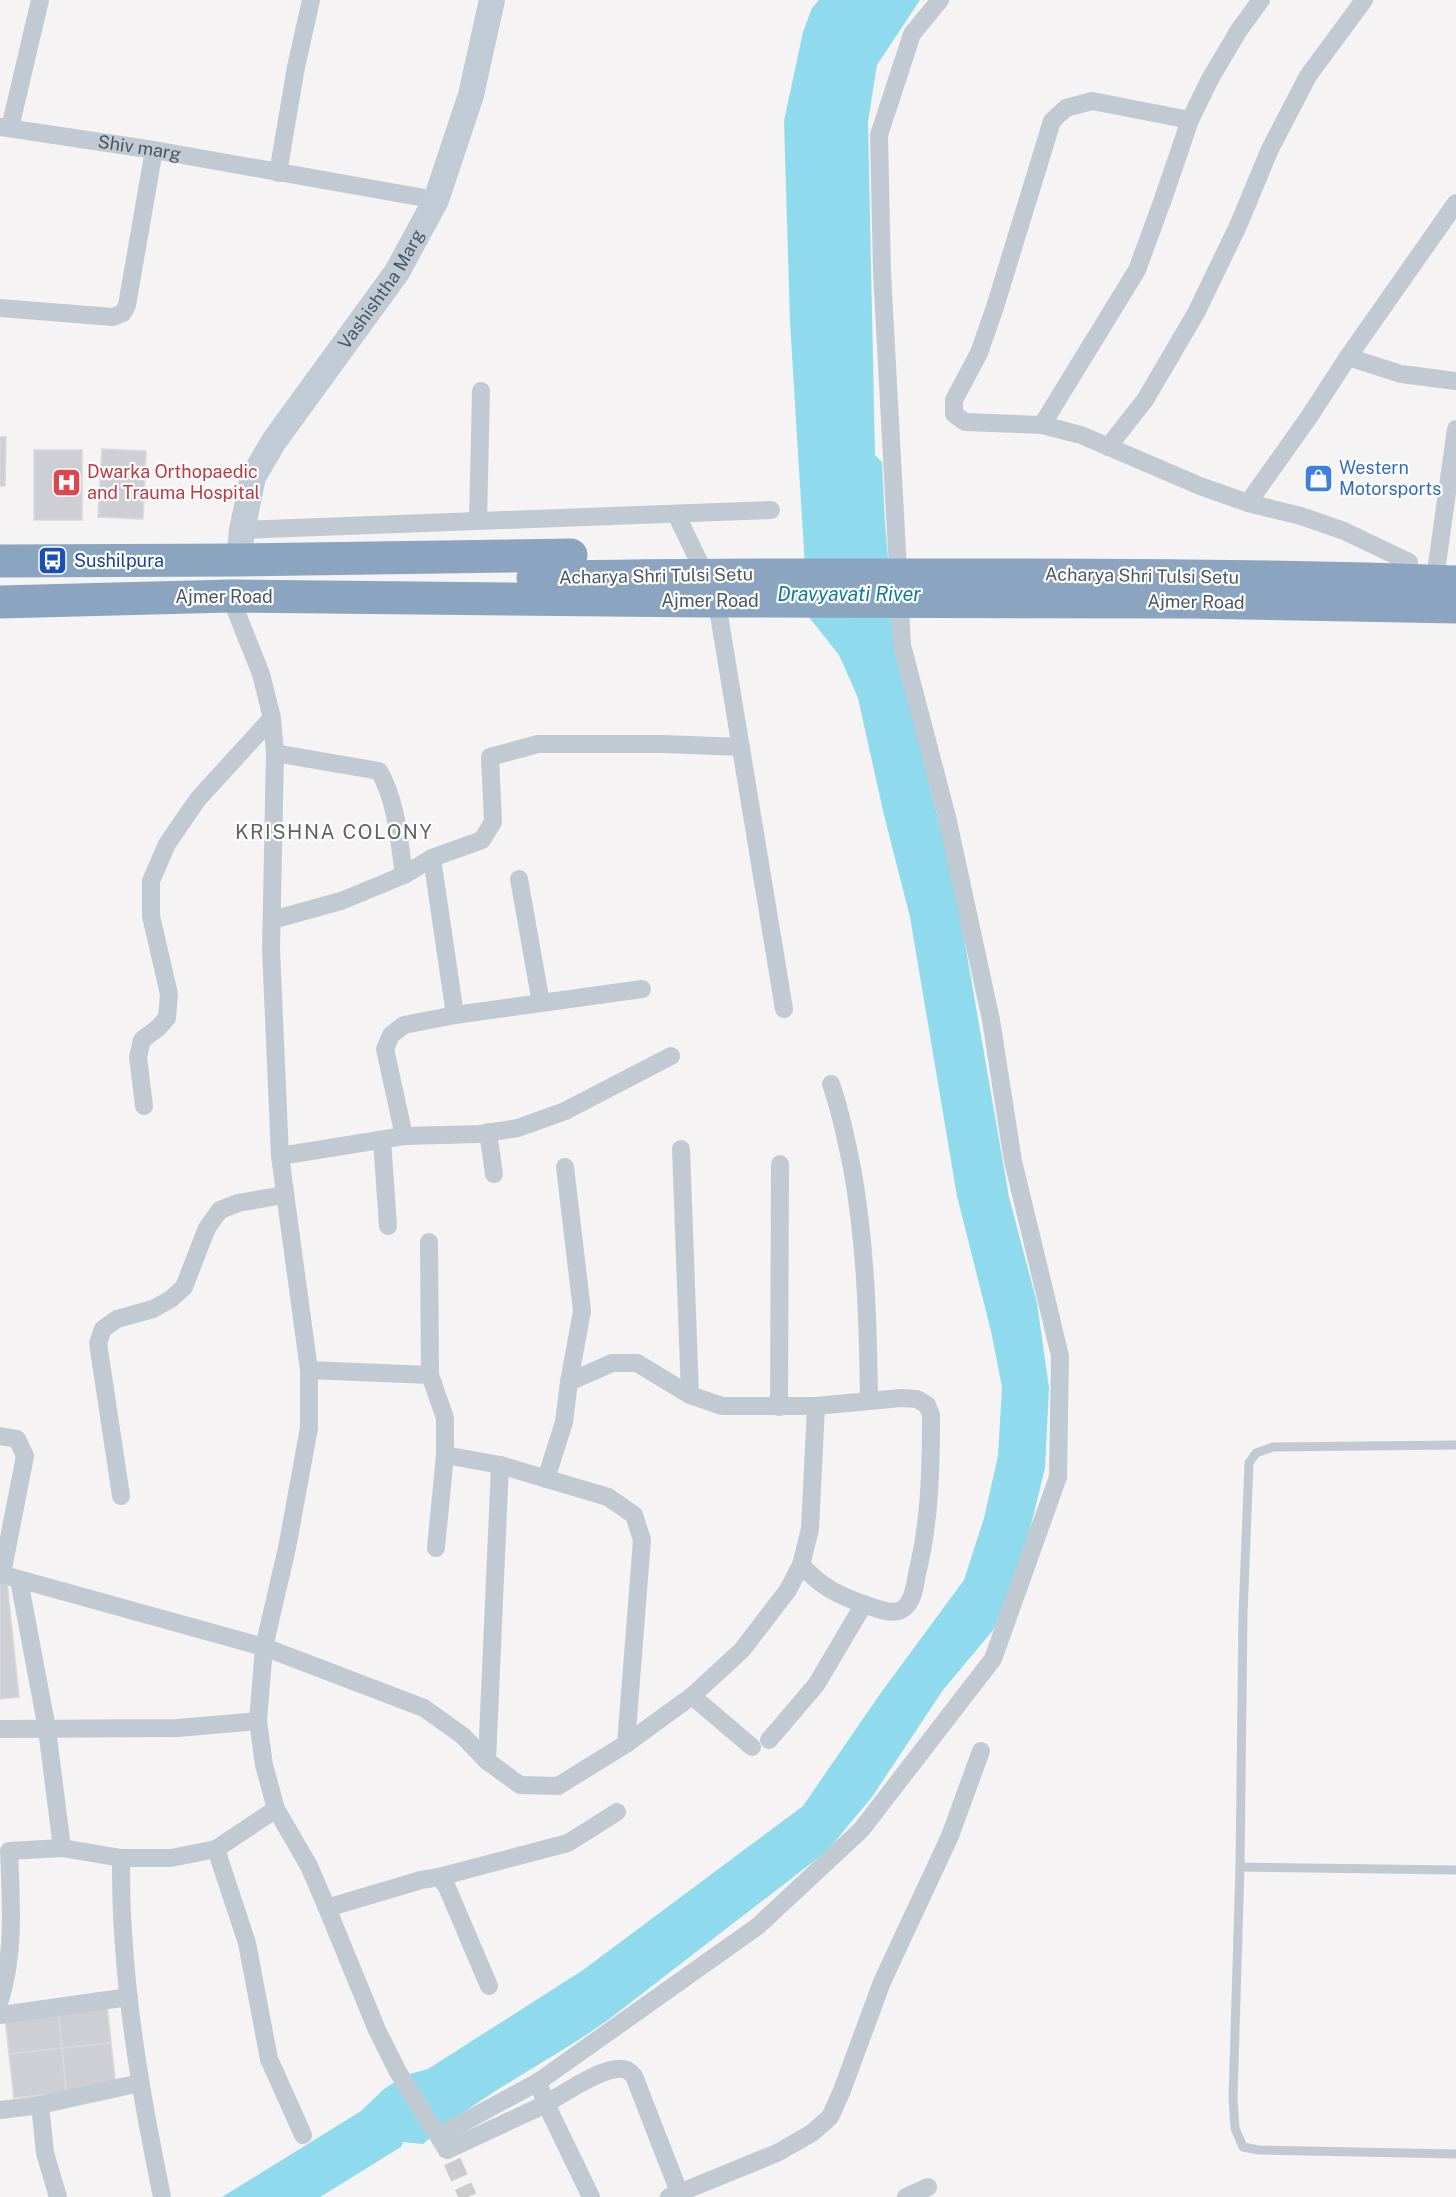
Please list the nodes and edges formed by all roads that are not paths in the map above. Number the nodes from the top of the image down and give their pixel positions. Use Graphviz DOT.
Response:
graph roads {
  1 [pos="40,0"];
  2 [pos="311,0"];
  3 [pos="492,0"];
  4 [pos="940,0"];
  5 [pos="1261,0"];
  6 [pos="1364,0"];
  7 [pos="1190,120"];
  8 [pos="5,128"];
  9 [pos="154,150"];
  10 [pos="278,173"];
  11 [pos="436,200"];
  12 [pos="1454,210"];
  13 [pos="0,308"];
  14 [pos="1348,357"];
  15 [pos="1456,381"];
  16 [pos="481,390"];
  17 [pos="1042,425"];
  18 [pos="1456,429"];
  19 [pos="1108,447"];
  20 [pos="1248,503"];
  21 [pos="771,510"];
  22 [pos="676,514"];
  23 [pos="478,521"];
  24 [pos="240,545"];
  25 [pos="0,561"];
  26 [pos="1440,568"];
  27 [pos="0,583"];
  28 [pos="230,596"];
  29 [pos="0,602"];
  30 [pos="1456,607"];
  31 [pos="272,718"];
  32 [pos="741,747"];
  33 [pos="275,753"];
  34 [pos="432,858"];
  35 [pos="404,875"];
  36 [pos="519,879"];
  37 [pos="272,920"];
  38 [pos="642,989"];
  39 [pos="541,1003"];
  40 [pos="784,1009"];
  41 [pos="455,1015"];
  42 [pos="670,1056"];
  43 [pos="831,1084"];
  44 [pos="144,1106"];
  45 [pos="488,1132"];
  46 [pos="404,1136"];
  47 [pos="382,1140"];
  48 [pos="681,1149"];
  49 [pos="280,1156"];
  50 [pos="780,1164"];
  51 [pos="565,1167"];
  52 [pos="494,1174"];
  53 [pos="284,1195"];
  54 [pos="388,1226"];
  55 [pos="429,1242"];
  56 [pos="309,1370"];
  57 [pos="430,1375"];
  58 [pos="569,1382"];
  59 [pos="690,1395"];
  60 [pos="869,1401"];
  61 [pos="816,1406"];
  62 [pos="779,1407"];
  63 [pos="0,1436"];
  64 [pos="1456,1445"];
  65 [pos="445,1455"];
  66 [pos="500,1465"];
  67 [pos="546,1479"];
  68 [pos="121,1496"];
  69 [pos="436,1548"];
  70 [pos="801,1564"];
  71 [pos="1,1574"];
  72 [pos="19,1580"];
  73 [pos="864,1604"];
  74 [pos="264,1647"];
  75 [pos="692,1696"];
  76 [pos="258,1721"];
  77 [pos="47,1729"];
  78 [pos="0,1730"];
  79 [pos="769,1740"];
  80 [pos="626,1744"];
  81 [pos="752,1748"];
  82 [pos="981,1751"];
  83 [pos="487,1761"];
  84 [pos="276,1809"];
  85 [pos="617,1812"];
  86 [pos="62,1848"];
  87 [pos="216,1850"];
  88 [pos="5,1852"];
  89 [pos="121,1858"];
  90 [pos="1240,1867"];
  91 [pos="1456,1870"];
  92 [pos="439,1877"];
  93 [pos="327,1908"];
  94 [pos="489,1986"];
  95 [pos="129,1997"];
  96 [pos="0,2000"];
  97 [pos="0,2015"];
  98 [pos="538,2082"];
  99 [pos="140,2083"];
  100 [pos="546,2104"];
  101 [pos="40,2105"];
  102 [pos="0,2110"];
  103 [pos="303,2135"];
  104 [pos="442,2143"];
  105 [pos="1456,2154"];
  106 [pos="928,2187"];
  107 [pos="674,2195"];
  108 [pos="58,2197"];
  109 [pos="162,2197"];
  110 [pos="591,2197"];
  111 [pos="906,2197"];
  1 -- 8 [label="street"];
  2 -- 10 [label="street"];
  3 -- 11 [label="street, Vashishtha Marg"];
  4 -- 98 [label="street"];
  5 -- 7 [label="street"];
  6 -- 19 [label="street"];
  7 -- 17 [label="street"];
  7 -- 17 [label="street"];
  8 -- 9 [label="street, Shiv marg"];
  9 -- 10 [label="street, Shiv marg"];
  9 -- 13 [label="street"];
  10 -- 11 [label="street, Shiv marg"];
  11 -- 24 [label="street, Vashishtha Marg"];
  12 -- 14 [label="street"];
  14 -- 15 [label="street"];
  14 -- 20 [label="street"];
  16 -- 23 [label="street"];
  17 -- 19 [label="street"];
  18 -- 26 [label="street"];
  19 -- 20 [label="street"];
  20 -- 26 [label="street"];
  21 -- 22 [label="street"];
  22 -- 23 [label="street"];
  22 -- 32 [label="street"];
  23 -- 24 [label="street"];
  24 -- 25 [label="highway, Ajmer Road"];
  24 -- 26 [label="highway, Ajmer Road"];
  26 -- 27 [label="highway, Acharya Shri Tulsi Setu"];
  28 -- 29 [label="highway, Ajmer Road"];
  28 -- 30 [label="highway, Ajmer Road"];
  28 -- 31 [label="street"];
  31 -- 33 [label="street"];
  31 -- 44 [label="street"];
  32 -- 34 [label="street"];
  32 -- 40 [label="street"];
  33 -- 35 [label="street"];
  33 -- 37 [label="street"];
  34 -- 35 [label="street"];
  34 -- 41 [label="street"];
  35 -- 37 [label="street"];
  36 -- 39 [label="street"];
  37 -- 49 [label="street"];
  38 -- 39 [label="street"];
  39 -- 41 [label="street"];
  41 -- 46 [label="street"];
  42 -- 45 [label="street"];
  43 -- 60 [label="street"];
  45 -- 46 [label="street"];
  45 -- 52 [label="street"];
  46 -- 47 [label="street"];
  47 -- 49 [label="street"];
  47 -- 54 [label="street"];
  48 -- 59 [label="street"];
  49 -- 53 [label="street"];
  50 -- 62 [label="street"];
  51 -- 58 [label="street"];
  53 -- 56 [label="street"];
  53 -- 68 [label="street"];
  55 -- 57 [label="street"];
  56 -- 57 [label="street"];
  56 -- 74 [label="street"];
  57 -- 65 [label="street"];
  58 -- 59 [label="street"];
  58 -- 67 [label="street"];
  59 -- 62 [label="street"];
  60 -- 61 [label="street"];
  60 -- 73 [label="street"];
  61 -- 62 [label="street"];
  61 -- 70 [label="street"];
  63 -- 71 [label="street"];
  64 -- 90 [label="lane"];
  65 -- 66 [label="street"];
  65 -- 69 [label="street"];
  66 -- 67 [label="street"];
  66 -- 83 [label="street"];
  67 -- 80 [label="street"];
  70 -- 73 [label="street"];
  70 -- 75 [label="street"];
  71 -- 72 [label="street"];
  72 -- 74 [label="street"];
  72 -- 77 [label="street"];
  73 -- 79 [label="street"];
  74 -- 76 [label="street"];
  74 -- 83 [label="street"];
  75 -- 80 [label="street"];
  75 -- 81 [label="street"];
  76 -- 77 [label="street"];
  76 -- 84 [label="street"];
  77 -- 78 [label="street"];
  77 -- 86 [label="street"];
  80 -- 83 [label="street"];
  82 -- 107 [label="street"];
  84 -- 87 [label="street"];
  84 -- 93 [label="street"];
  85 -- 92 [label="street"];
  86 -- 88 [label="street"];
  86 -- 89 [label="street"];
  87 -- 89 [label="street"];
  87 -- 103 [label="street"];
  88 -- 96 [label="street"];
  89 -- 95 [label="street"];
  90 -- 91 [label="lane"];
  90 -- 105 [label="lane"];
  92 -- 93 [label="street"];
  92 -- 94 [label="street"];
  93 -- 104 [label="street"];
  95 -- 97 [label="street"];
  95 -- 99 [label="street"];
  98 -- 100 [label="street"];
  98 -- 104 [label="street"];
  99 -- 101 [label="street"];
  99 -- 109 [label="street"];
  100 -- 104 [label="street"];
  100 -- 107 [label="street"];
  100 -- 110 [label="street"];
  101 -- 102 [label="street"];
  101 -- 108 [label="street"];
  106 -- 111 [label="street"];
}
